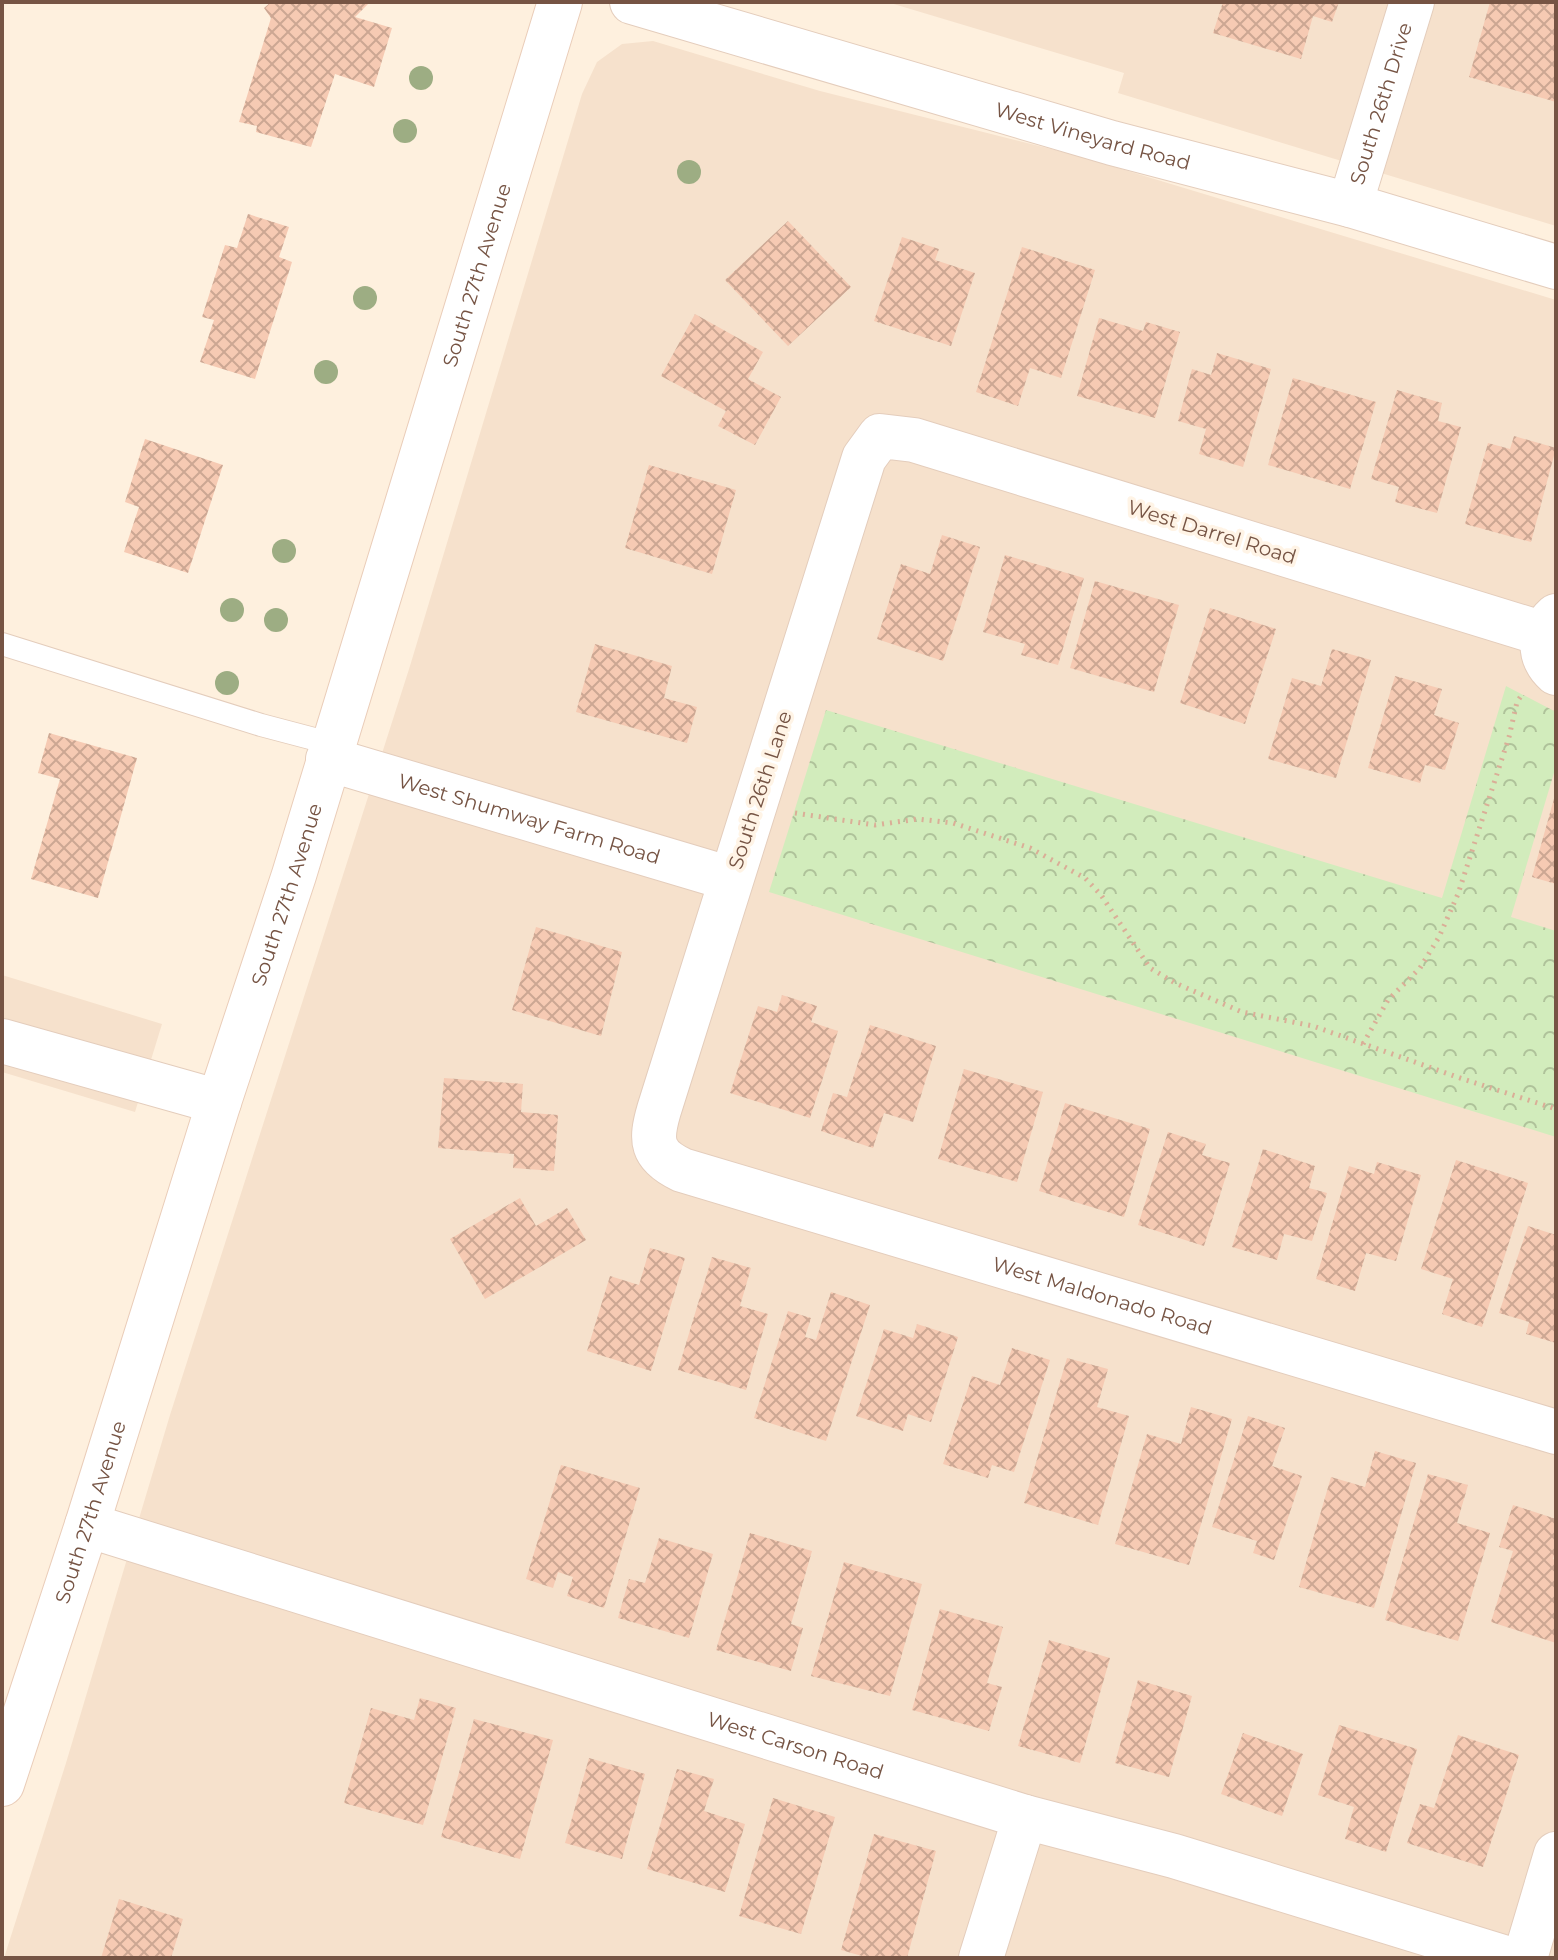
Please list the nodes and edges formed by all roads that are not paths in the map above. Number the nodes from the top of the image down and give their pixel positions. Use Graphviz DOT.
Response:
graph roads {
  1 [pos="560,2"];
  2 [pos="632,2"];
  3 [pos="1412,2"];
  4 [pos="1350,205"];
  5 [pos="1556,267"];
  6 [pos="880,436"];
  7 [pos="2,644"];
  8 [pos="1551,647"];
  9 [pos="331,752"];
  10 [pos="731,879"];
  11 [pos="2,1041"];
  12 [pos="219,1102"];
  13 [pos="655,1148"];
  14 [pos="1556,1432"];
  15 [pos="87,1525"];
  16 [pos="2,1784"];
  17 [pos="1025,1817"];
  18 [pos="1556,1854"];
  19 [pos="981,1958"];
  20 [pos="1506,1958"];
  21 [pos="1525,1958"];
  1 -- 9 [label="street, South 27th Avenue"];
  2 -- 4 [label="street, West Vineyard Road"];
  3 -- 4 [label="street, South 26th Drive"];
  4 -- 5 [label="street, West Vineyard Road"];
  6 -- 8 [label="street, West Darrel Road"];
  6 -- 10 [label="street, South 26th Lane"];
  7 -- 9 [label="lane"];
  9 -- 10 [label="street, West Shumway Farm Road"];
  9 -- 12 [label="street, South 27th Avenue"];
  10 -- 13 [label="street, South 26th Lane"];
  11 -- 12 [label="street"];
  12 -- 15 [label="street, South 27th Avenue"];
  13 -- 14 [label="street, West Maldonado Road"];
  15 -- 16 [label="street, South 27th Avenue"];
  15 -- 17 [label="street, West Carson Road"];
  17 -- 19 [label="street"];
  17 -- 20 [label="street, West Carson Road"];
  18 -- 21 [label="street"];
}
